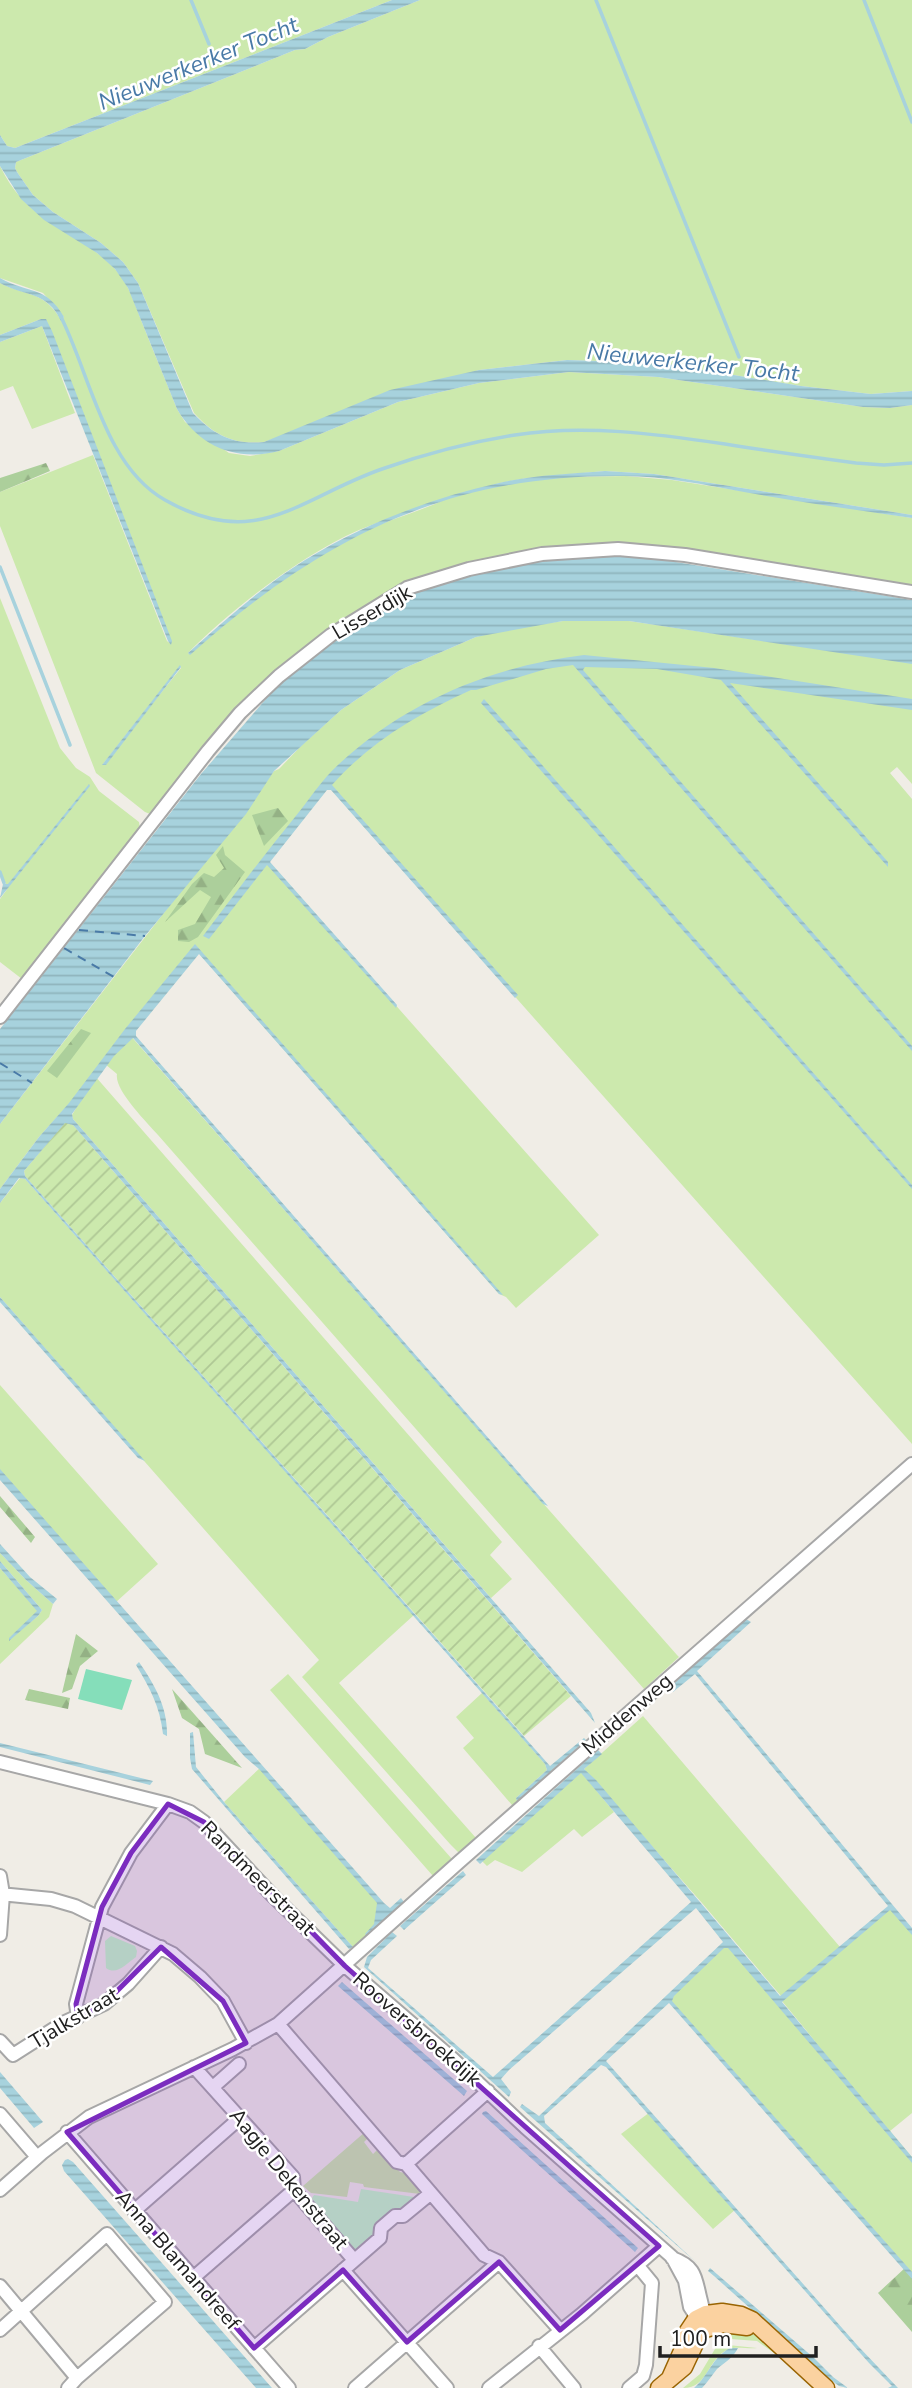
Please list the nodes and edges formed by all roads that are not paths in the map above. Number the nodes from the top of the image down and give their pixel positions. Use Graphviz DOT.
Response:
graph roads {
  1 [pos="912,592"];
  2 [pos="0,1017"];
  3 [pos="912,1464"];
  4 [pos="0,1762"];
  5 [pos="168,1804"];
  6 [pos="0,1876"];
  7 [pos="1,1894"];
  8 [pos="99,1917"];
  9 [pos="0,1935"];
  10 [pos="161,1947"];
  11 [pos="345,1966"];
  12 [pos="78,2017"];
  13 [pos="278,2024"];
  14 [pos="0,2041"];
  15 [pos="246,2043"];
  16 [pos="239,2064"];
  17 [pos="194,2067"];
  18 [pos="213,2087"];
  19 [pos="488,2091"];
  20 [pos="0,2114"];
  21 [pos="240,2118"];
  22 [pos="67,2132"];
  23 [pos="37,2157"];
  24 [pos="405,2164"];
  25 [pos="0,2190"];
  26 [pos="294,2190"];
  27 [pos="431,2193"];
  28 [pos="134,2210"];
  29 [pos="659,2246"];
  30 [pos="355,2260"];
  31 [pos="499,2262"];
  32 [pos="638,2266"];
  33 [pos="343,2270"];
  34 [pos="193,2278"];
  35 [pos="0,2287"];
  36 [pos="20,2311"];
  37 [pos="702,2321"];
  38 [pos="0,2330"];
  39 [pos="560,2330"];
  40 [pos="407,2342"];
  41 [pos="539,2346"];
  42 [pos="254,2347"];
  43 [pos="72,2383"];
  44 [pos="664,2383"];
  45 [pos="289,2388"];
  46 [pos="355,2388"];
  47 [pos="447,2388"];
  48 [pos="489,2388"];
  49 [pos="574,2388"];
  50 [pos="629,2388"];
  51 [pos="826,2388"];
  1 -- 2 [label="street, Lisserdijk"];
  3 -- 11 [label="street, Middenweg"];
  4 -- 5 [label="street, Randmeerstraat"];
  5 -- 8 [label="street"];
  5 -- 11 [label="street, Randmeerstraat"];
  6 -- 7 [label="street"];
  7 -- 8 [label="street"];
  7 -- 9 [label="street"];
  8 -- 10 [label="street"];
  8 -- 12 [label="street"];
  10 -- 12 [label="street, Tjalkstraat"];
  10 -- 15 [label="street"];
  11 -- 13 [label="street, Rooversbroekdijk"];
  11 -- 19 [label="street, Rooversbroekdijk"];
  12 -- 14 [label="street, Tjalkstraat"];
  13 -- 15 [label="street, Rooversbroekdijk"];
  13 -- 24 [label="street"];
  15 -- 17 [label="street, Rooversbroekdijk"];
  16 -- 18 [label="street"];
  17 -- 18 [label="street, Aagje Dekenstraat"];
  17 -- 22 [label="street, Rooversbroekdijk"];
  18 -- 21 [label="street, Aagje Dekenstraat"];
  19 -- 24 [label="street"];
  19 -- 29 [label="street, Rooversbroekdijk"];
  20 -- 23 [label="street"];
  21 -- 26 [label="street, Aagje Dekenstraat"];
  21 -- 28 [label="street"];
  22 -- 23 [label="street, Rooversbroekdijk"];
  22 -- 28 [label="street, Anna Blamandreef"];
  23 -- 25 [label="street, Rooversbroekdijk"];
  24 -- 27 [label="street"];
  26 -- 30 [label="street, Aagje Dekenstraat"];
  26 -- 34 [label="street"];
  27 -- 30 [label="street"];
  27 -- 31 [label="street"];
  28 -- 34 [label="street, Anna Blamandreef"];
  29 -- 32 [label="street"];
  29 -- 37 [label="street, Rooversbroekdijk"];
  30 -- 33 [label="street"];
  31 -- 39 [label="street"];
  31 -- 40 [label="street"];
  32 -- 39 [label="street"];
  32 -- 50 [label="street"];
  33 -- 40 [label="street, Aagje Dekenstraat"];
  33 -- 42 [label="street"];
  34 -- 42 [label="street, Anna Blamandreef"];
  35 -- 36 [label="street"];
  36 -- 38 [label="street"];
  36 -- 43 [label="street"];
  36 -- 43 [label="street"];
  37 -- 44 [label="main road"];
  37 -- 51 [label="main road"];
  39 -- 41 [label="street"];
  40 -- 46 [label="street"];
  40 -- 47 [label="street, Aagje Dekenstraat"];
  41 -- 48 [label="street"];
  41 -- 49 [label="street"];
  42 -- 45 [label="street, Anna Blamandreef"];
}
